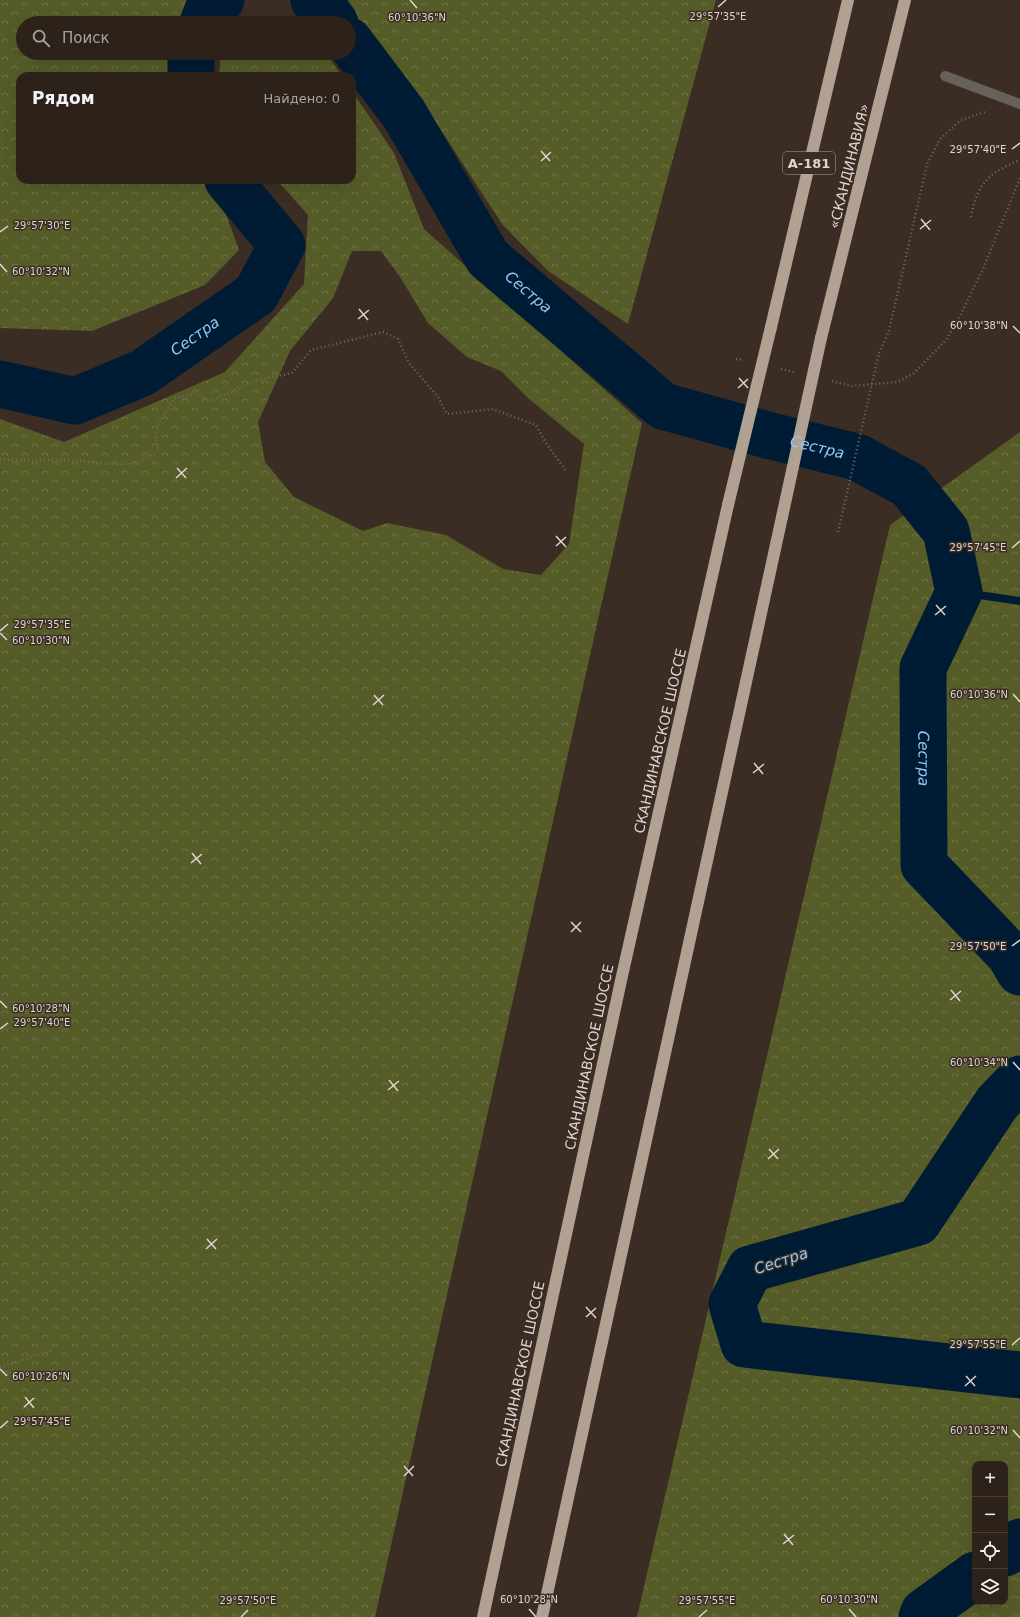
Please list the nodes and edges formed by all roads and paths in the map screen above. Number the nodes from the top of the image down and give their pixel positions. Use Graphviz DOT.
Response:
graph roads {
  1 [pos="848,0"];
  2 [pos="905,0"];
  3 [pos="945,76"];
  4 [pos="1020,104"];
  5 [pos="987,111"];
  6 [pos="1020,160"];
  7 [pos="1020,178"];
  8 [pos="971,217"];
  9 [pos="897,382"];
  10 [pos="0,459"];
  11 [pos="567,472"];
  12 [pos="838,532"];
  13 [pos="52,1350"];
  14 [pos="0,1367"];
  15 [pos="483,1617"];
  16 [pos="542,1617"];
  1 -- 15 [label="highway, СКАНДИНАВСКОЕ ШОССЕ / А-181, bridge"];
  2 -- 16 [label="highway, «СКАНДИНАВИЯ», bridge"];
  3 -- 4 [label="lane"];
  5 -- 12 [label="path, bridge"];
  6 -- 8 [label="path"];
  7 -- 9 [label="path"];
  10 -- 11 [label="path"];
  13 -- 14 [label="path"];
}
